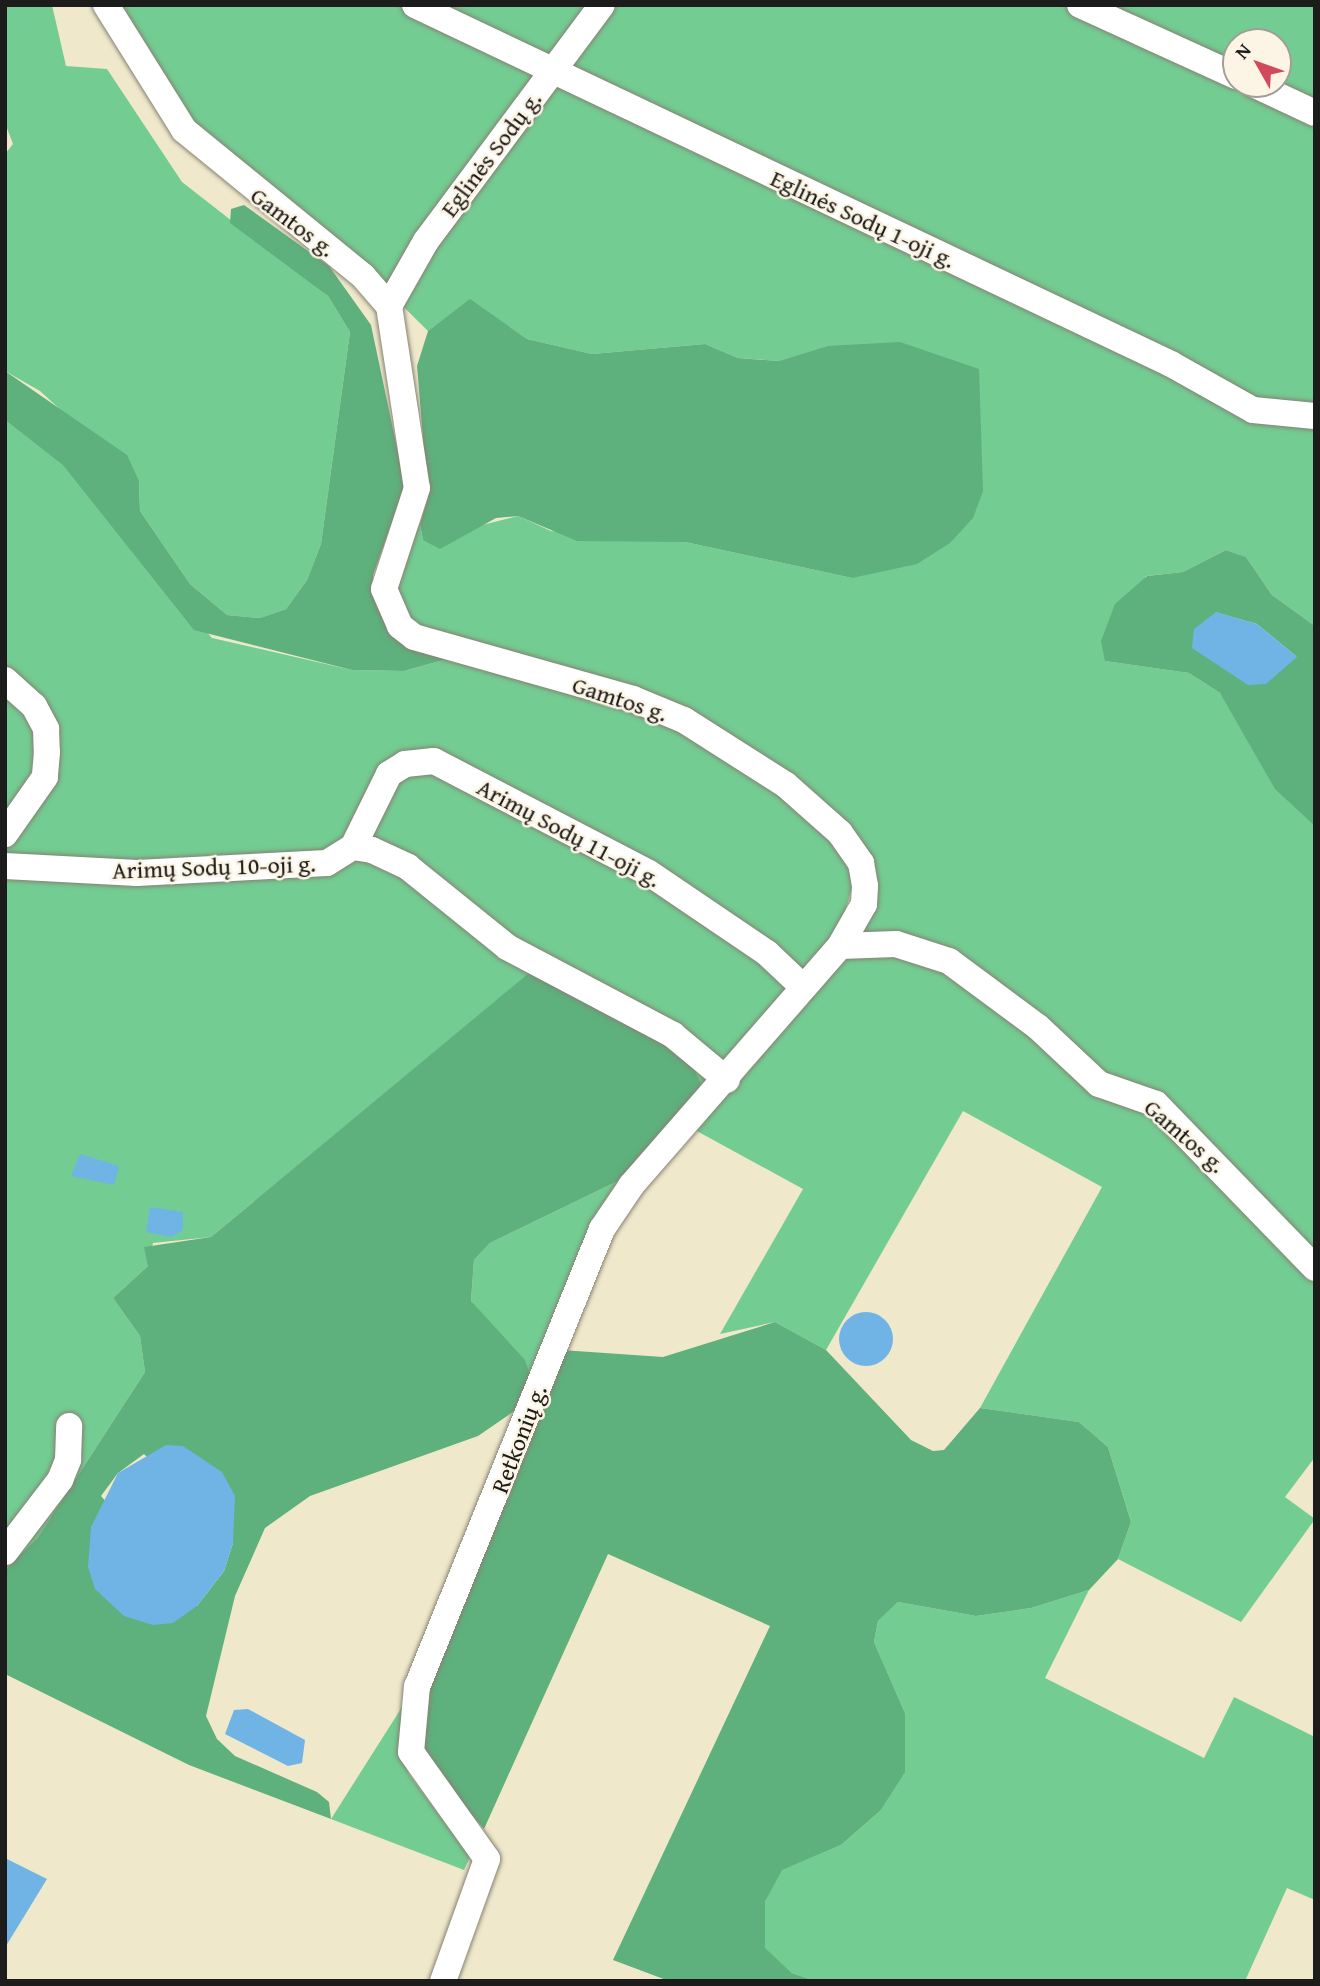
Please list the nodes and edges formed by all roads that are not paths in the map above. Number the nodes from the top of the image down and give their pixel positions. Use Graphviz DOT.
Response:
graph roads {
  1 [pos="106,5"];
  2 [pos="415,5"];
  3 [pos="602,5"];
  4 [pos="1080,5"];
  5 [pos="1222,70"];
  6 [pos="551,72"];
  7 [pos="1283,98"];
  8 [pos="1315,113"];
  9 [pos="388,306"];
  10 [pos="1315,416"];
  11 [pos="5,680"];
  12 [pos="5,834"];
  13 [pos="353,847"];
  14 [pos="5,866"];
  15 [pos="840,946"];
  16 [pos="803,987"];
  17 [pos="727,1080"];
  18 [pos="1315,1268"];
  19 [pos="69,1426"];
  20 [pos="5,1552"];
  21 [pos="443,1981"];
  1 -- 9 [label="street, Gamtos g."];
  2 -- 6 [label="street, Eglinės Sodų 1-oji g."];
  3 -- 6 [label="street, Eglinės Sodų g."];
  4 -- 5 [label="street"];
  6 -- 9 [label="street, Eglinės Sodų g."];
  6 -- 10 [label="street, Eglinės Sodų 1-oji g."];
  7 -- 8 [label="street"];
  9 -- 15 [label="street, Gamtos g."];
  11 -- 12 [label="street"];
  13 -- 14 [label="street, Arimų Sodų 10-oji g."];
  13 -- 16 [label="street, Arimų Sodų 11-oji g."];
  13 -- 17 [label="street"];
  15 -- 16 [label="street, Retkonių g."];
  15 -- 18 [label="street, Gamtos g."];
  16 -- 17 [label="street, Retkonių g."];
  17 -- 21 [label="street, Retkonių g."];
  19 -- 20 [label="street"];
}
